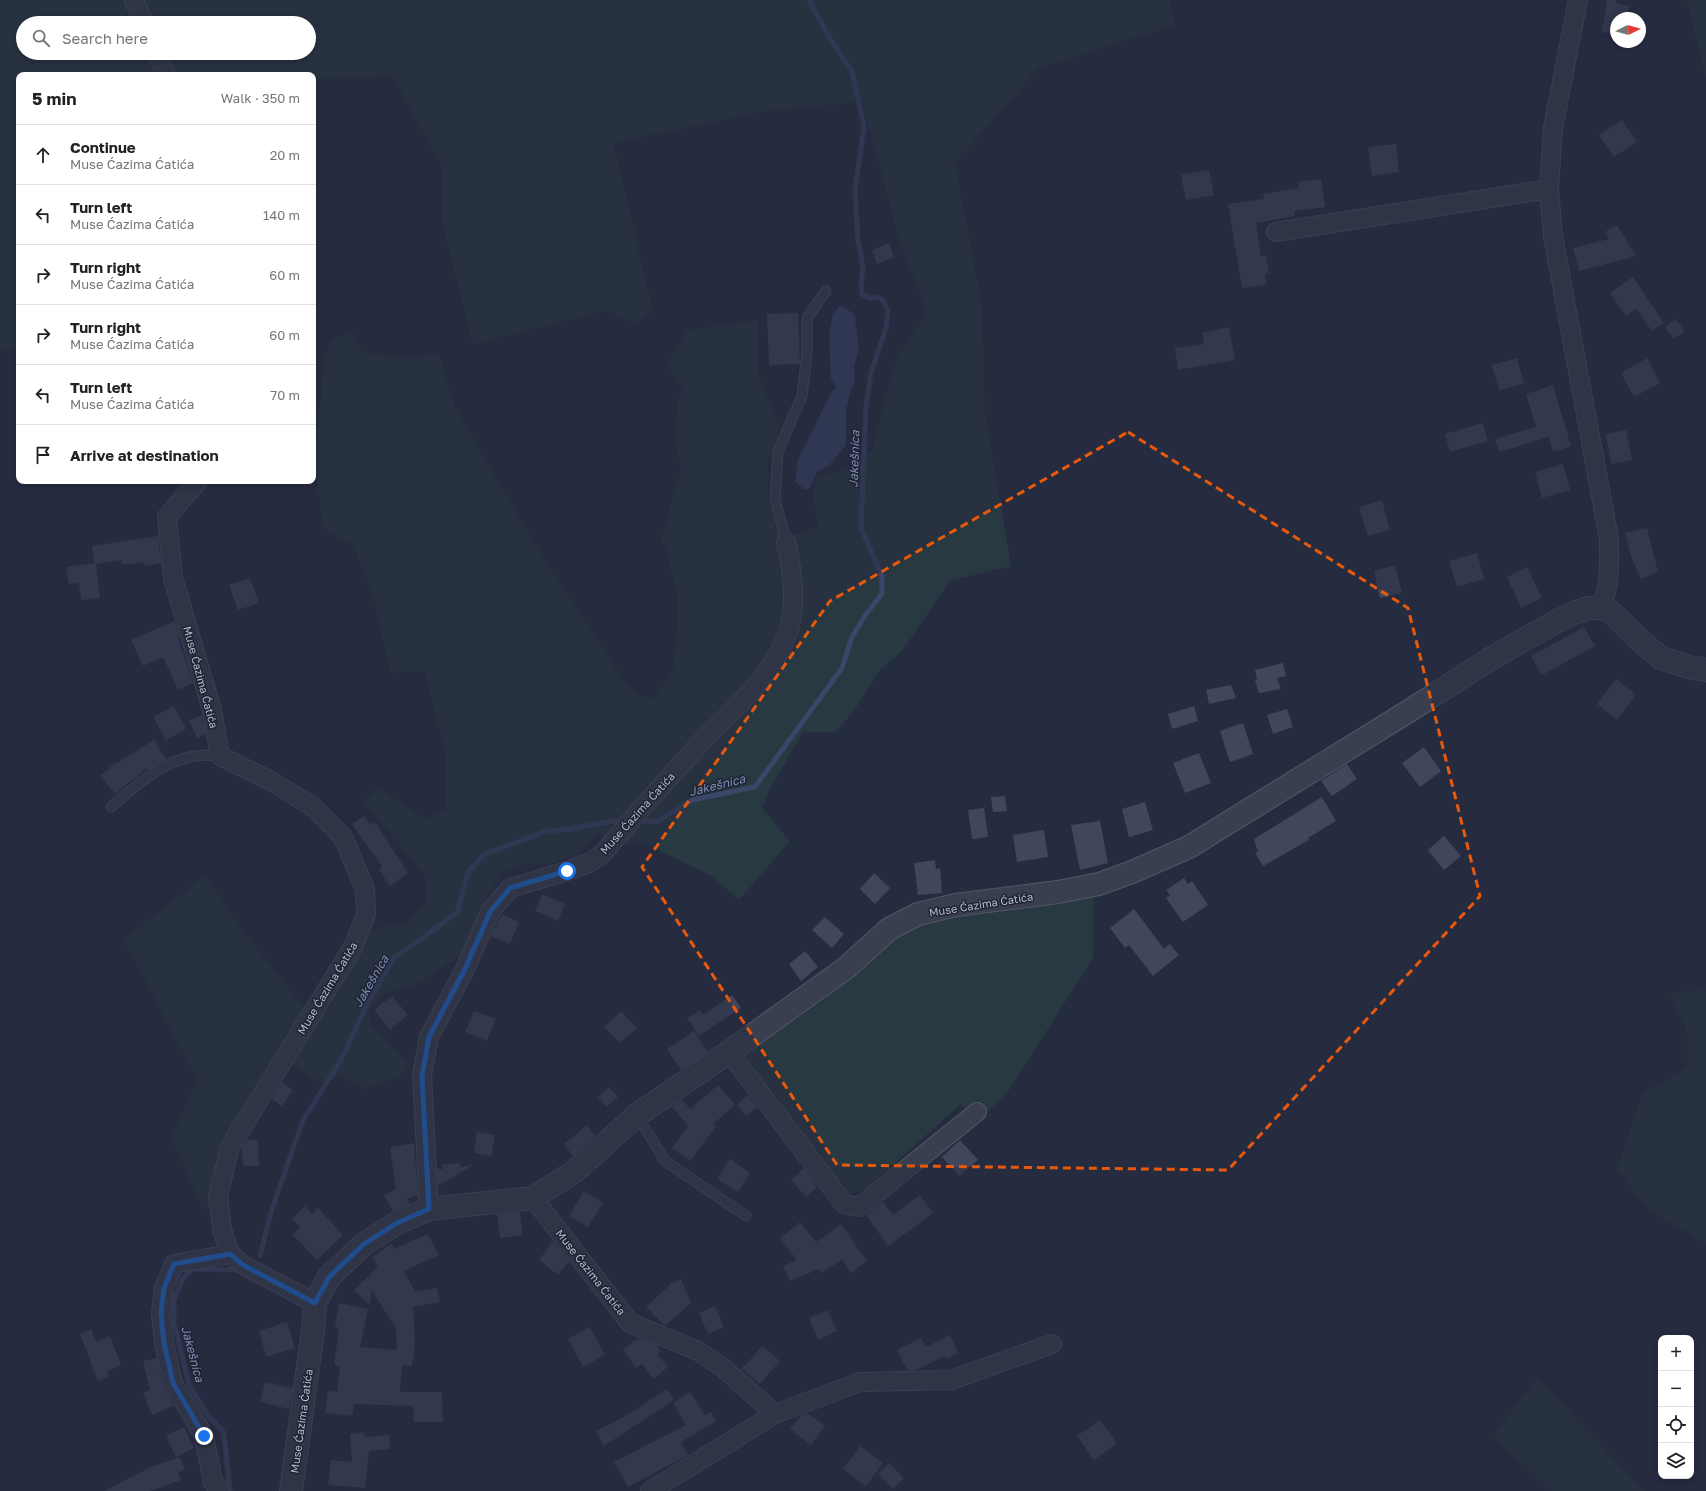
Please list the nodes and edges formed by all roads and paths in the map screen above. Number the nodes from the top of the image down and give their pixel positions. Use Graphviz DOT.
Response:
graph roads {
  1 [pos="134,0"];
  2 [pos="1578,0"];
  3 [pos="141,16"];
  4 [pos="160,60"];
  5 [pos="165,72"];
  6 [pos="1549,189"];
  7 [pos="1276,232"];
  8 [pos="826,291"];
  9 [pos="195,484"];
  10 [pos="786,542"];
  11 [pos="1600,608"];
  12 [pos="1706,670"];
  13 [pos="220,756"];
  14 [pos="111,807"];
  15 [pos="729,1052"];
  16 [pos="977,1112"];
  17 [pos="637,1115"];
  18 [pos="533,1198"];
  19 [pos="429,1209"];
  20 [pos="746,1216"];
  21 [pos="230,1254"];
  22 [pos="315,1303"];
  23 [pos="1052,1344"];
  24 [pos="775,1414"];
  25 [pos="220,1491"];
  26 [pos="291,1491"];
  27 [pos="650,1491"];
  1 -- 3 [label="street"];
  2 -- 6 [label="street"];
  4 -- 5 [label="street"];
  6 -- 7 [label="street"];
  6 -- 11 [label="street"];
  8 -- 10 [label="lane"];
  9 -- 13 [label="street, Muse Ćazima Ćatića"];
  10 -- 19 [label="street, Muse Ćazima Ćatića"];
  11 -- 12 [label="street"];
  11 -- 15 [label="street, Muse Ćazima Ćatića"];
  13 -- 14 [label="lane"];
  13 -- 21 [label="street, Muse Ćazima Ćatića"];
  15 -- 16 [label="street"];
  15 -- 17 [label="street, Muse Ćazima Ćatića"];
  17 -- 18 [label="street, Muse Ćazima Ćatića"];
  17 -- 20 [label="lane"];
  18 -- 19 [label="street, Muse Ćazima Ćatića"];
  18 -- 24 [label="street, Muse Ćazima Ćatića"];
  19 -- 22 [label="street, Muse Ćazima Ćatića"];
  21 -- 22 [label="street"];
  21 -- 25 [label="street"];
  22 -- 26 [label="street, Muse Ćazima Ćatića"];
  23 -- 24 [label="street"];
  24 -- 27 [label="street"];
}
